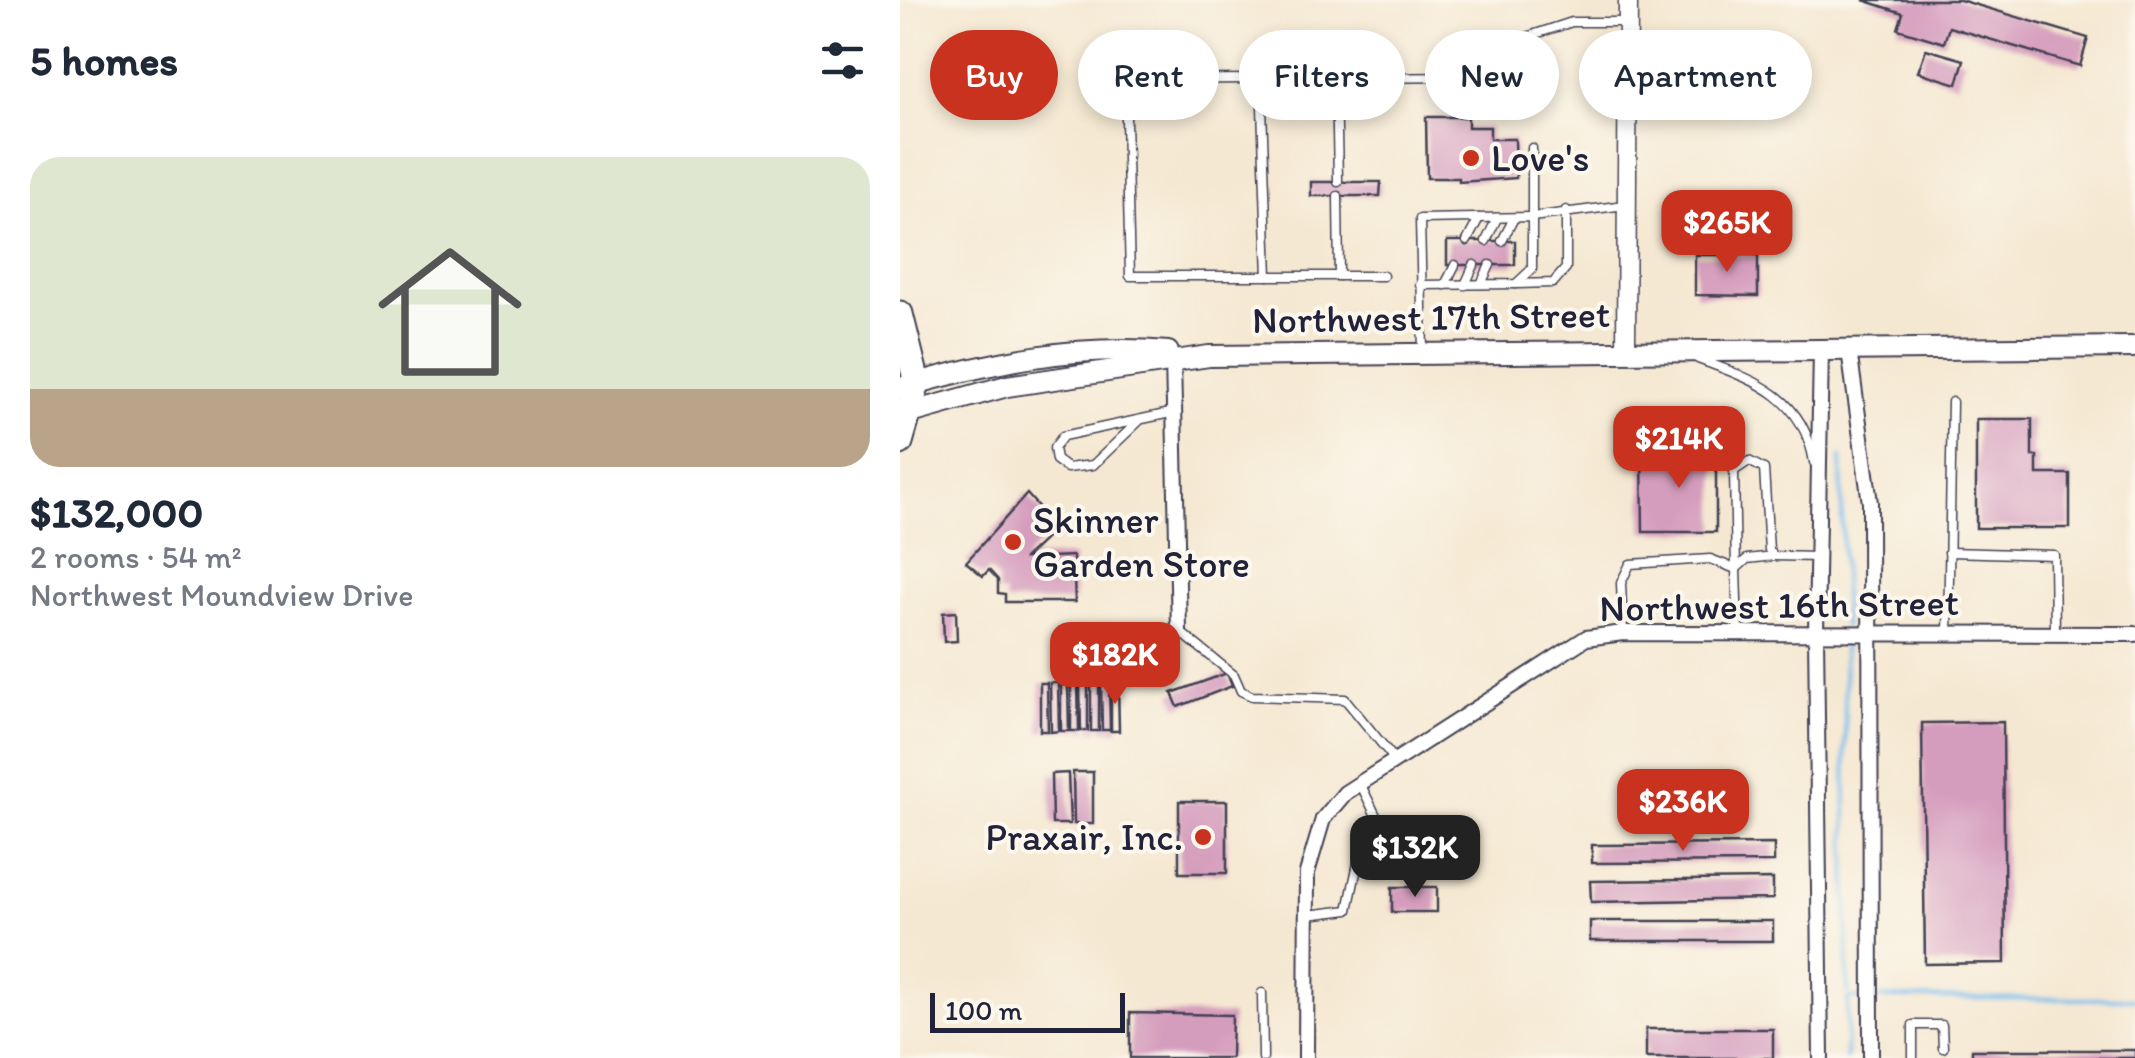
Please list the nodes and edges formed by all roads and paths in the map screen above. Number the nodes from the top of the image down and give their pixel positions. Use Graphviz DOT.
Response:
graph roads {
  1 [pos="1628,0"];
  2 [pos="1628,22"];
  3 [pos="1405,77"];
  4 [pos="1239,79"];
  5 [pos="1262,120"];
  6 [pos="1337,120"];
  7 [pos="1532,148"];
  8 [pos="1338,182"];
  9 [pos="1338,196"];
  10 [pos="1625,205"];
  11 [pos="1566,210"];
  12 [pos="1532,217"];
  13 [pos="1479,218"];
  14 [pos="1497,218"];
  15 [pos="1514,218"];
  16 [pos="1468,241"];
  17 [pos="1486,241"];
  18 [pos="1502,241"];
  19 [pos="1455,265"];
  20 [pos="1474,265"];
  21 [pos="1490,265"];
  22 [pos="1268,276"];
  23 [pos="1340,276"];
  24 [pos="1383,276"];
  25 [pos="1480,284"];
  26 [pos="1516,284"];
  27 [pos="1420,285"];
  28 [pos="1445,285"];
  29 [pos="1465,285"];
  30 [pos="900,314"];
  31 [pos="2135,347"];
  32 [pos="1821,349"];
  33 [pos="1626,350"];
  34 [pos="1676,350"];
  35 [pos="1848,350"];
  36 [pos="1423,351"];
  37 [pos="1209,356"];
  38 [pos="1173,360"];
  39 [pos="909,385"];
  40 [pos="1952,402"];
  41 [pos="1175,412"];
  42 [pos="905,415"];
  43 [pos="1139,420"];
  44 [pos="900,442"];
  45 [pos="1819,494"];
  46 [pos="1949,552"];
  47 [pos="1774,556"];
  48 [pos="1817,557"];
  49 [pos="1736,569"];
  50 [pos="1179,631"];
  51 [pos="1623,633"];
  52 [pos="1738,633"];
  53 [pos="1816,633"];
  54 [pos="1870,634"];
  55 [pos="2055,634"];
  56 [pos="2135,634"];
  57 [pos="1948,635"];
  58 [pos="1395,760"];
  59 [pos="1360,783"];
  60 [pos="1307,915"];
  61 [pos="1262,992"];
  62 [pos="1943,1048"];
  63 [pos="1262,1058"];
  64 [pos="1306,1058"];
  65 [pos="1820,1058"];
  66 [pos="1871,1058"];
  67 [pos="1912,1058"];
  1 -- 2 [label="street"];
  2 -- 3 [label="lane"];
  2 -- 10 [label="street"];
  4 -- 22 [label="lane"];
  5 -- 22 [label="lane"];
  6 -- 8 [label="lane"];
  7 -- 12 [label="lane"];
  9 -- 23 [label="lane"];
  10 -- 11 [label="lane"];
  10 -- 33 [label="street"];
  11 -- 12 [label="lane"];
  11 -- 26 [label="lane"];
  12 -- 15 [label="lane"];
  12 -- 26 [label="lane"];
  13 -- 14 [label="lane"];
  13 -- 16 [label="lane"];
  13 -- 27 [label="lane"];
  14 -- 15 [label="lane"];
  14 -- 17 [label="lane"];
  15 -- 18 [label="lane"];
  19 -- 28 [label="lane"];
  20 -- 29 [label="lane"];
  21 -- 25 [label="lane"];
  22 -- 23 [label="lane"];
  23 -- 24 [label="lane"];
  25 -- 26 [label="lane"];
  25 -- 29 [label="lane"];
  27 -- 28 [label="lane"];
  27 -- 36 [label="lane"];
  28 -- 29 [label="lane"];
  30 -- 39 [label="highway"];
  31 -- 35 [label="main road, Northwest 17th Street"];
  32 -- 34 [label="main road, Northwest 17th Street"];
  32 -- 35 [label="main road, Northwest 17th Street"];
  32 -- 45 [label="street"];
  33 -- 34 [label="main road, Northwest 17th Street"];
  33 -- 36 [label="main road, Northwest 17th Street"];
  34 -- 45 [label="lane"];
  35 -- 54 [label="street"];
  36 -- 37 [label="main road, Northwest 17th Street"];
  37 -- 38 [label="main road, Northwest 17th Street"];
  37 -- 39 [label="main road, Northwest 17th Street"];
  38 -- 41 [label="street"];
  38 -- 42 [label="main road, Northwest 17th Street"];
  39 -- 42 [label="highway"];
  40 -- 46 [label="lane"];
  41 -- 43 [label="lane"];
  41 -- 50 [label="street"];
  42 -- 44 [label="highway"];
  43 -- 43 [label="lane"];
  45 -- 48 [label="street"];
  46 -- 55 [label="lane"];
  46 -- 57 [label="lane"];
  47 -- 48 [label="lane"];
  47 -- 49 [label="lane"];
  47 -- 49 [label="lane"];
  48 -- 53 [label="street"];
  49 -- 51 [label="lane"];
  49 -- 52 [label="lane"];
  50 -- 58 [label="lane"];
  51 -- 52 [label="street, Northwest 16th Street"];
  51 -- 58 [label="street, Northwest 16th Street"];
  52 -- 53 [label="street, Northwest 16th Street"];
  53 -- 54 [label="street, Northwest 16th Street"];
  53 -- 65 [label="street"];
  54 -- 57 [label="street, Northwest 16th Street"];
  54 -- 66 [label="street"];
  55 -- 56 [label="street, Northwest 16th Street"];
  55 -- 57 [label="street, Northwest 16th Street"];
  58 -- 59 [label="street, Northwest 16th Street"];
  59 -- 60 [label="street, Northwest 16th Street"];
  59 -- 60 [label="lane"];
  60 -- 64 [label="street"];
  61 -- 63 [label="lane"];
  62 -- 67 [label="lane"];
}
